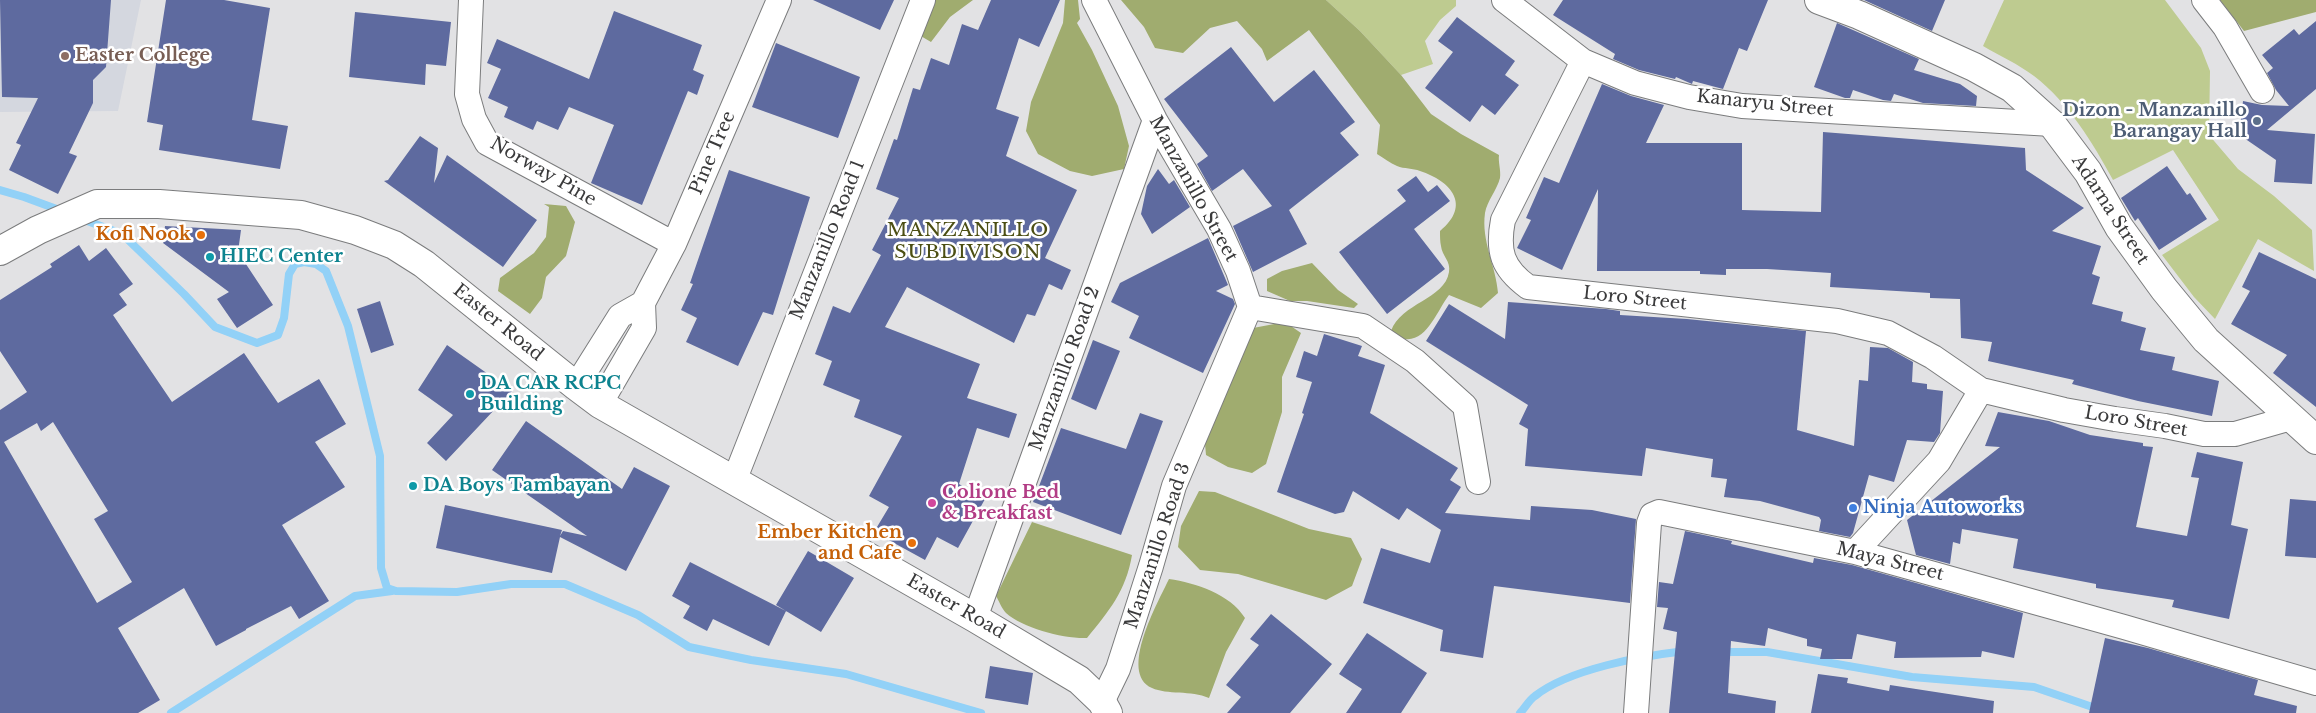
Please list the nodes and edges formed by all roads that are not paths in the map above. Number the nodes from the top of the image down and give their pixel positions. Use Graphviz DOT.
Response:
graph roads {
  1 [pos="472,0"];
  2 [pos="779,0"];
  3 [pos="923,0"];
  4 [pos="1094,0"];
  5 [pos="1504,0"];
  6 [pos="1818,0"];
  7 [pos="2204,0"];
  8 [pos="1583,61"];
  9 [pos="2262,91"];
  10 [pos="1155,120"];
  11 [pos="2052,124"];
  12 [pos="19,241"];
  13 [pos="674,244"];
  14 [pos="643,303"];
  15 [pos="1250,307"];
  16 [pos="576,386"];
  17 [pos="1981,390"];
  18 [pos="600,404"];
  19 [pos="2292,418"];
  20 [pos="2316,440"];
  21 [pos="734,481"];
  22 [pos="1478,482"];
  23 [pos="1855,552"];
  24 [pos="975,618"];
  25 [pos="2316,683"];
  26 [pos="1637,705"];
  27 [pos="1105,708"];
  1 -- 13 [label="street, Norway Pine"];
  2 -- 13 [label="street, Pine Tree"];
  3 -- 21 [label="street, Manzanillo Road 1"];
  4 -- 10 [label="street, Manzanillo Street"];
  5 -- 8 [label="street, Kanaryu Street"];
  6 -- 11 [label="main road, Adarna Street"];
  7 -- 9 [label="street"];
  8 -- 11 [label="street, Kanaryu Street"];
  8 -- 17 [label="street, Loro Street"];
  10 -- 15 [label="street, Manzanillo Street"];
  10 -- 24 [label="street, Manzanillo Road 2"];
  11 -- 19 [label="main road, Adarna Street"];
  12 -- 16 [label="main road, Easter Road"];
  13 -- 14 [label="street, Pine Tree"];
  14 -- 16 [label="street"];
  14 -- 18 [label="street"];
  15 -- 22 [label="street"];
  15 -- 27 [label="street, Manzanillo Road 3"];
  16 -- 18 [label="main road, Easter Road"];
  17 -- 19 [label="street, Loro Street"];
  17 -- 23 [label="street"];
  18 -- 21 [label="main road, Easter Road"];
  19 -- 20 [label="main road, Adarna Street"];
  21 -- 24 [label="main road, Easter Road"];
  23 -- 25 [label="street, Maya Street"];
  23 -- 26 [label="street, Maya Street"];
  24 -- 27 [label="main road, Easter Road"];
}
